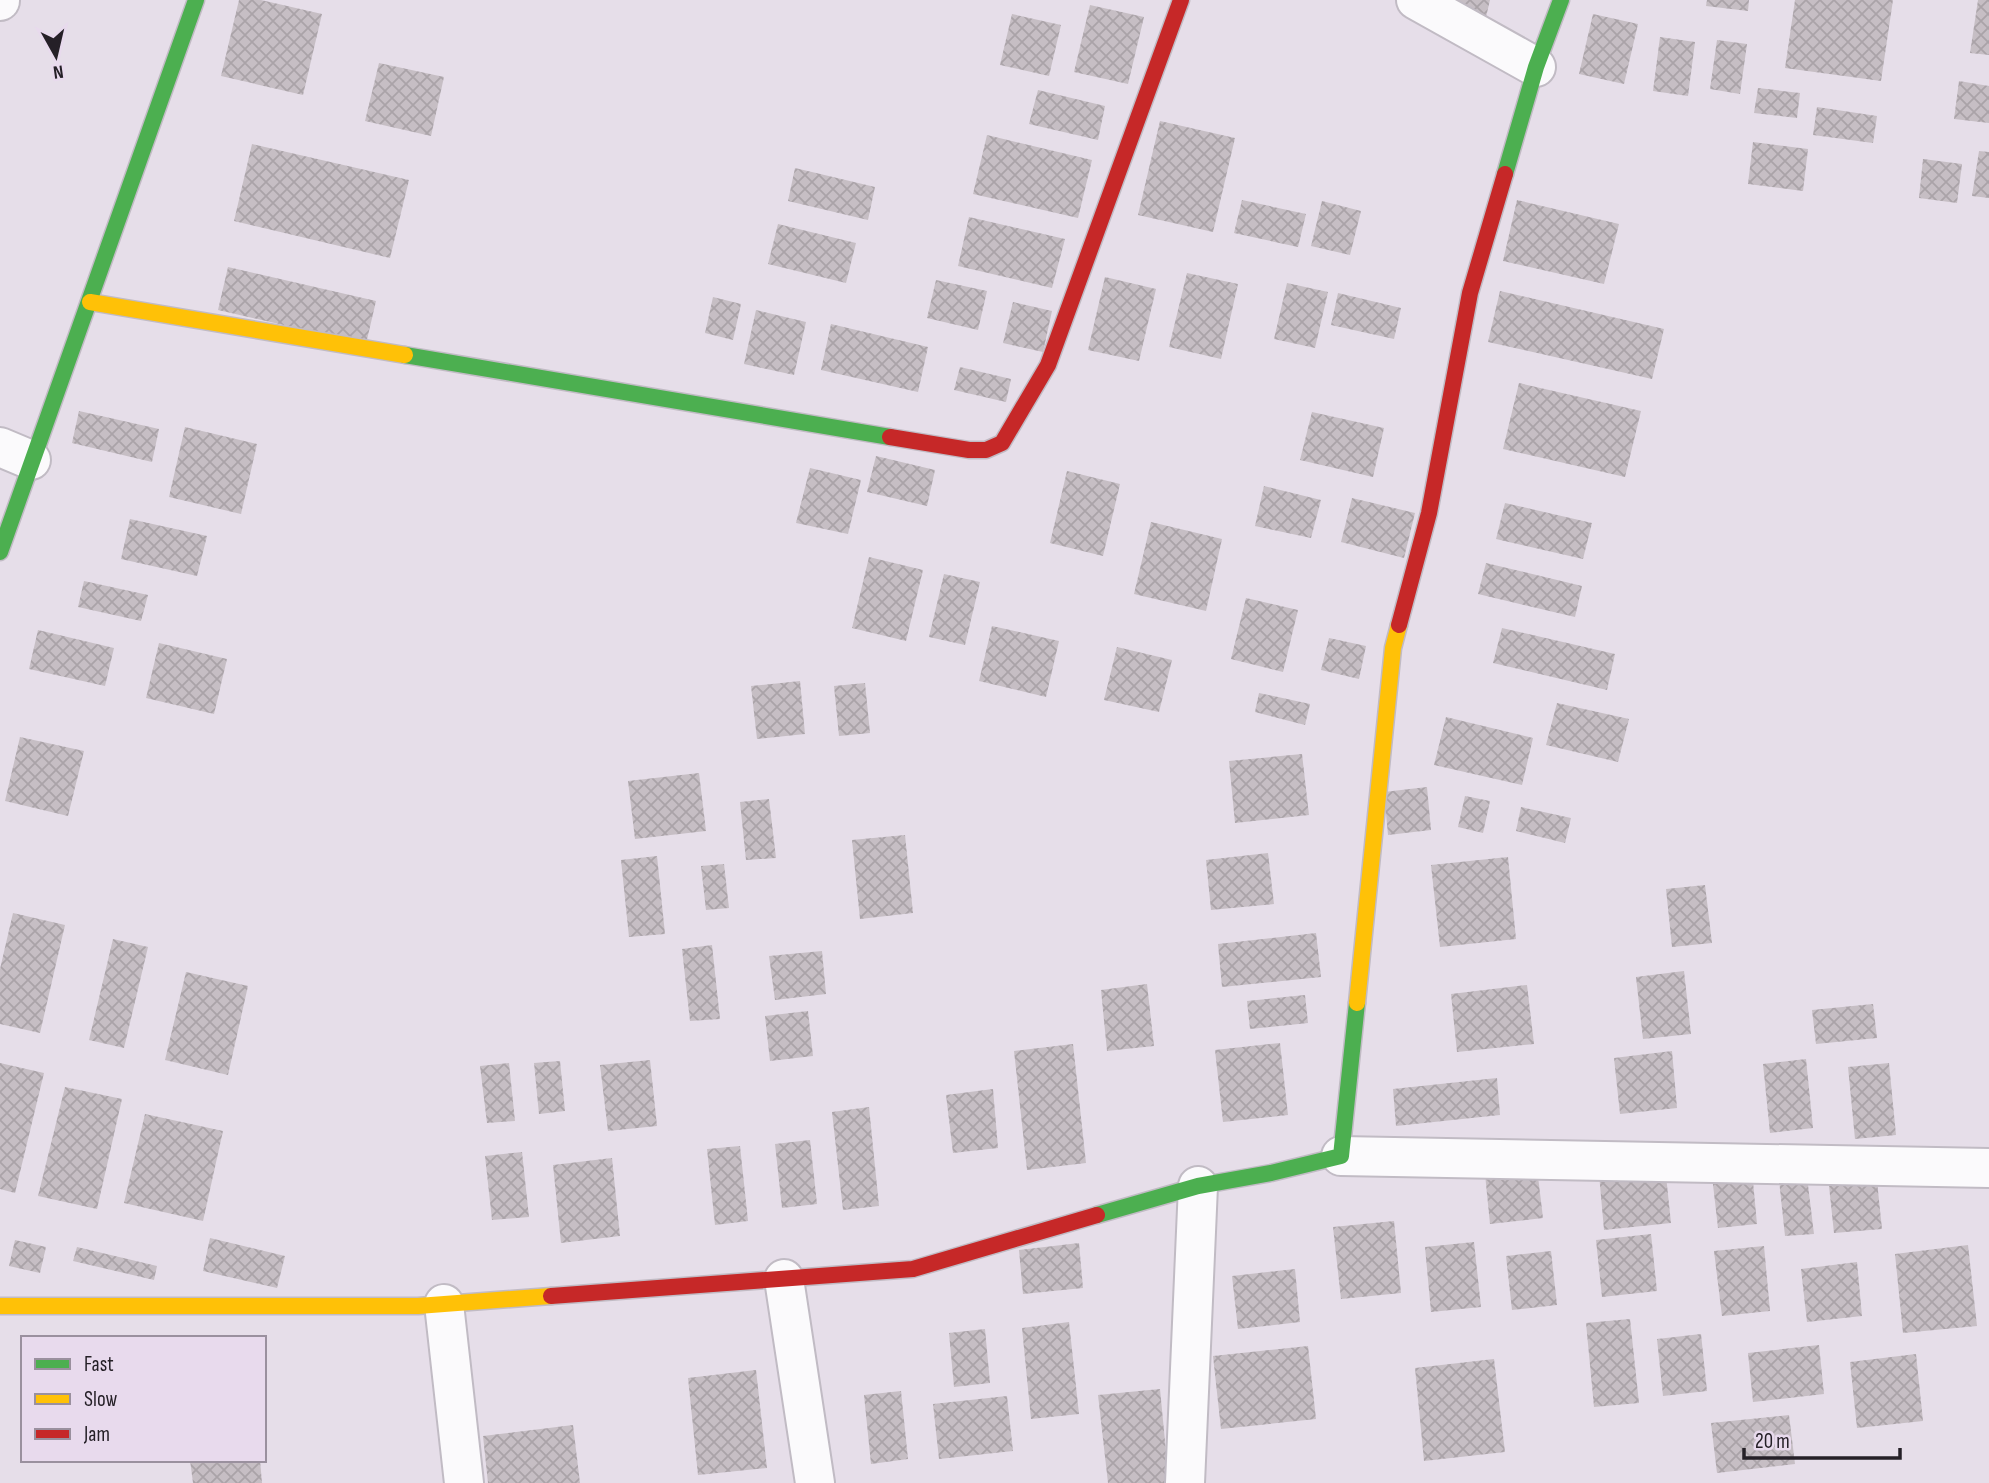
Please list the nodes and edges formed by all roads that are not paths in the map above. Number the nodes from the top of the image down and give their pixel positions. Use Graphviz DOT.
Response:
graph roads {
  1 [pos="196,0"];
  2 [pos="1181,0"];
  3 [pos="1416,0"];
  4 [pos="1561,0"];
  5 [pos="1536,67"];
  6 [pos="90,302"];
  7 [pos="16,453"];
  8 [pos="0,552"];
  9 [pos="1341,1156"];
  10 [pos="1989,1168"];
  11 [pos="1198,1186"];
  12 [pos="784,1279"];
  13 [pos="444,1304"];
  14 [pos="0,1306"];
  15 [pos="464,1483"];
  16 [pos="815,1483"];
  17 [pos="1185,1483"];
  1 -- 6 [label="street"];
  2 -- 6 [label="street"];
  3 -- 5 [label="street"];
  4 -- 5 [label="street"];
  5 -- 9 [label="street"];
  6 -- 7 [label="street"];
  7 -- 8 [label="street"];
  9 -- 10 [label="street"];
  9 -- 11 [label="street"];
  11 -- 12 [label="street"];
  11 -- 17 [label="street"];
  12 -- 13 [label="street"];
  12 -- 16 [label="street"];
  13 -- 14 [label="street"];
  13 -- 15 [label="street"];
}
